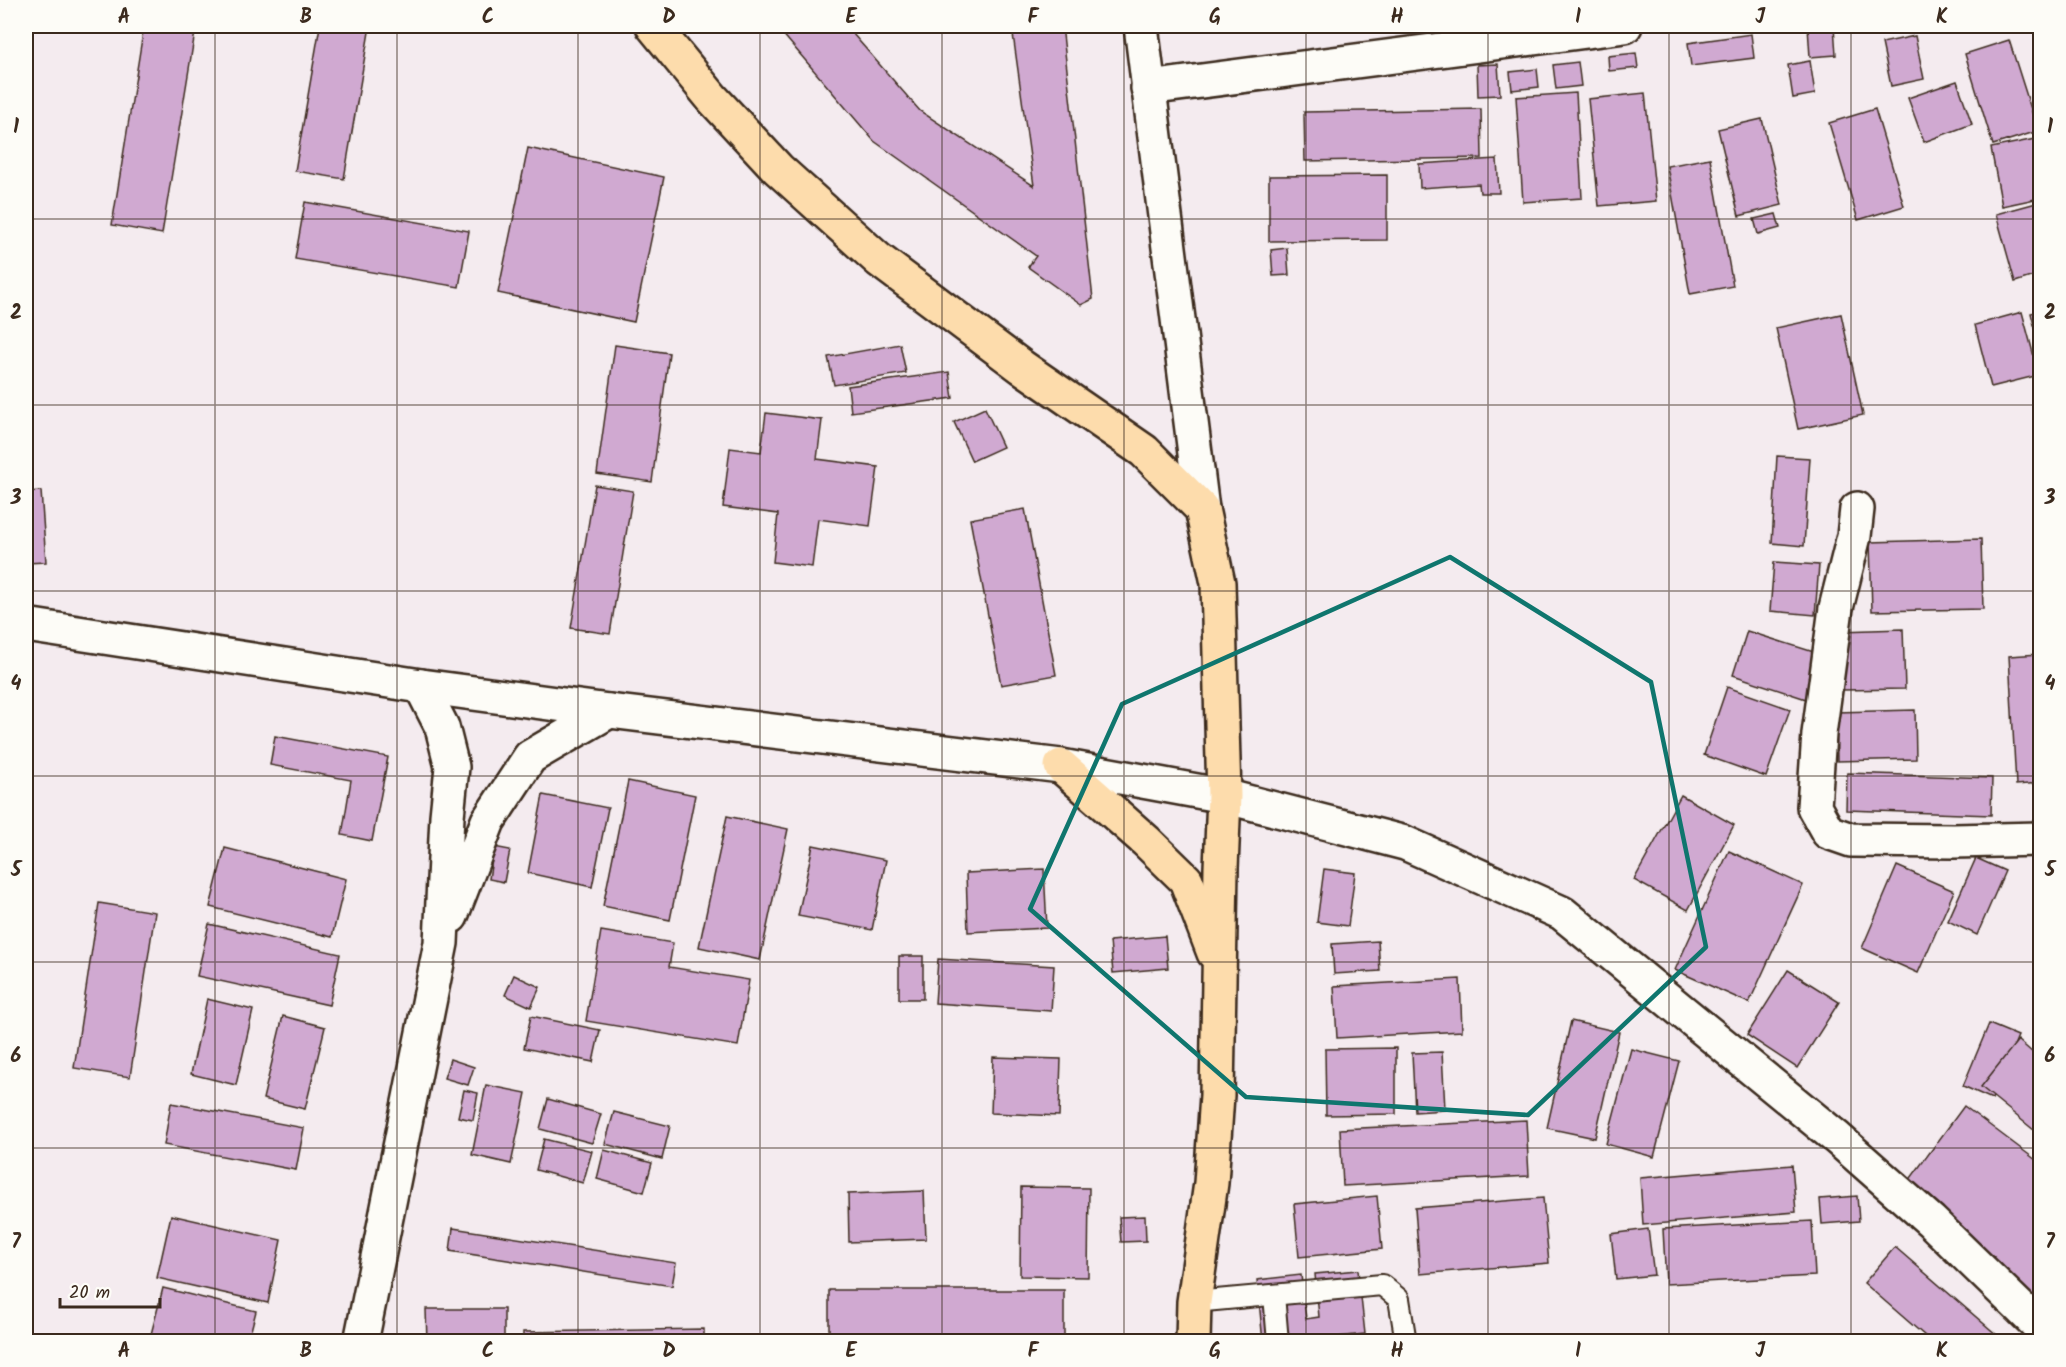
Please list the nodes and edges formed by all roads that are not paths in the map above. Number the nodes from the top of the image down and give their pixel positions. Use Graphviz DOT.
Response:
graph roads {
  1 [pos="653,26"];
  2 [pos="1141,26"];
  3 [pos="1624,26"];
  4 [pos="1148,88"];
  5 [pos="1202,509"];
  6 [pos="1857,509"];
  7 [pos="26,625"];
  8 [pos="421,686"];
  9 [pos="609,711"];
  10 [pos="1061,766"];
  11 [pos="1224,796"];
  12 [pos="2040,839"];
  13 [pos="441,943"];
  14 [pos="1219,966"];
  15 [pos="1275,1295"];
  16 [pos="1194,1302"];
  17 [pos="2040,1327"];
  18 [pos="361,1341"];
  19 [pos="1193,1341"];
  20 [pos="1278,1341"];
  21 [pos="1406,1341"];
  1 -- 5 [label="main road"];
  2 -- 4 [label="street"];
  3 -- 4 [label="street"];
  4 -- 5 [label="street"];
  5 -- 11 [label="main road"];
  6 -- 12 [label="street"];
  7 -- 8 [label="street"];
  8 -- 9 [label="street"];
  8 -- 13 [label="street"];
  9 -- 10 [label="street"];
  9 -- 13 [label="street"];
  10 -- 11 [label="street"];
  10 -- 14 [label="main road"];
  11 -- 14 [label="main road"];
  11 -- 17 [label="street"];
  13 -- 18 [label="street"];
  14 -- 16 [label="main road"];
  15 -- 16 [label="lane"];
  15 -- 20 [label="lane"];
  15 -- 21 [label="lane"];
  16 -- 19 [label="main road"];
}
